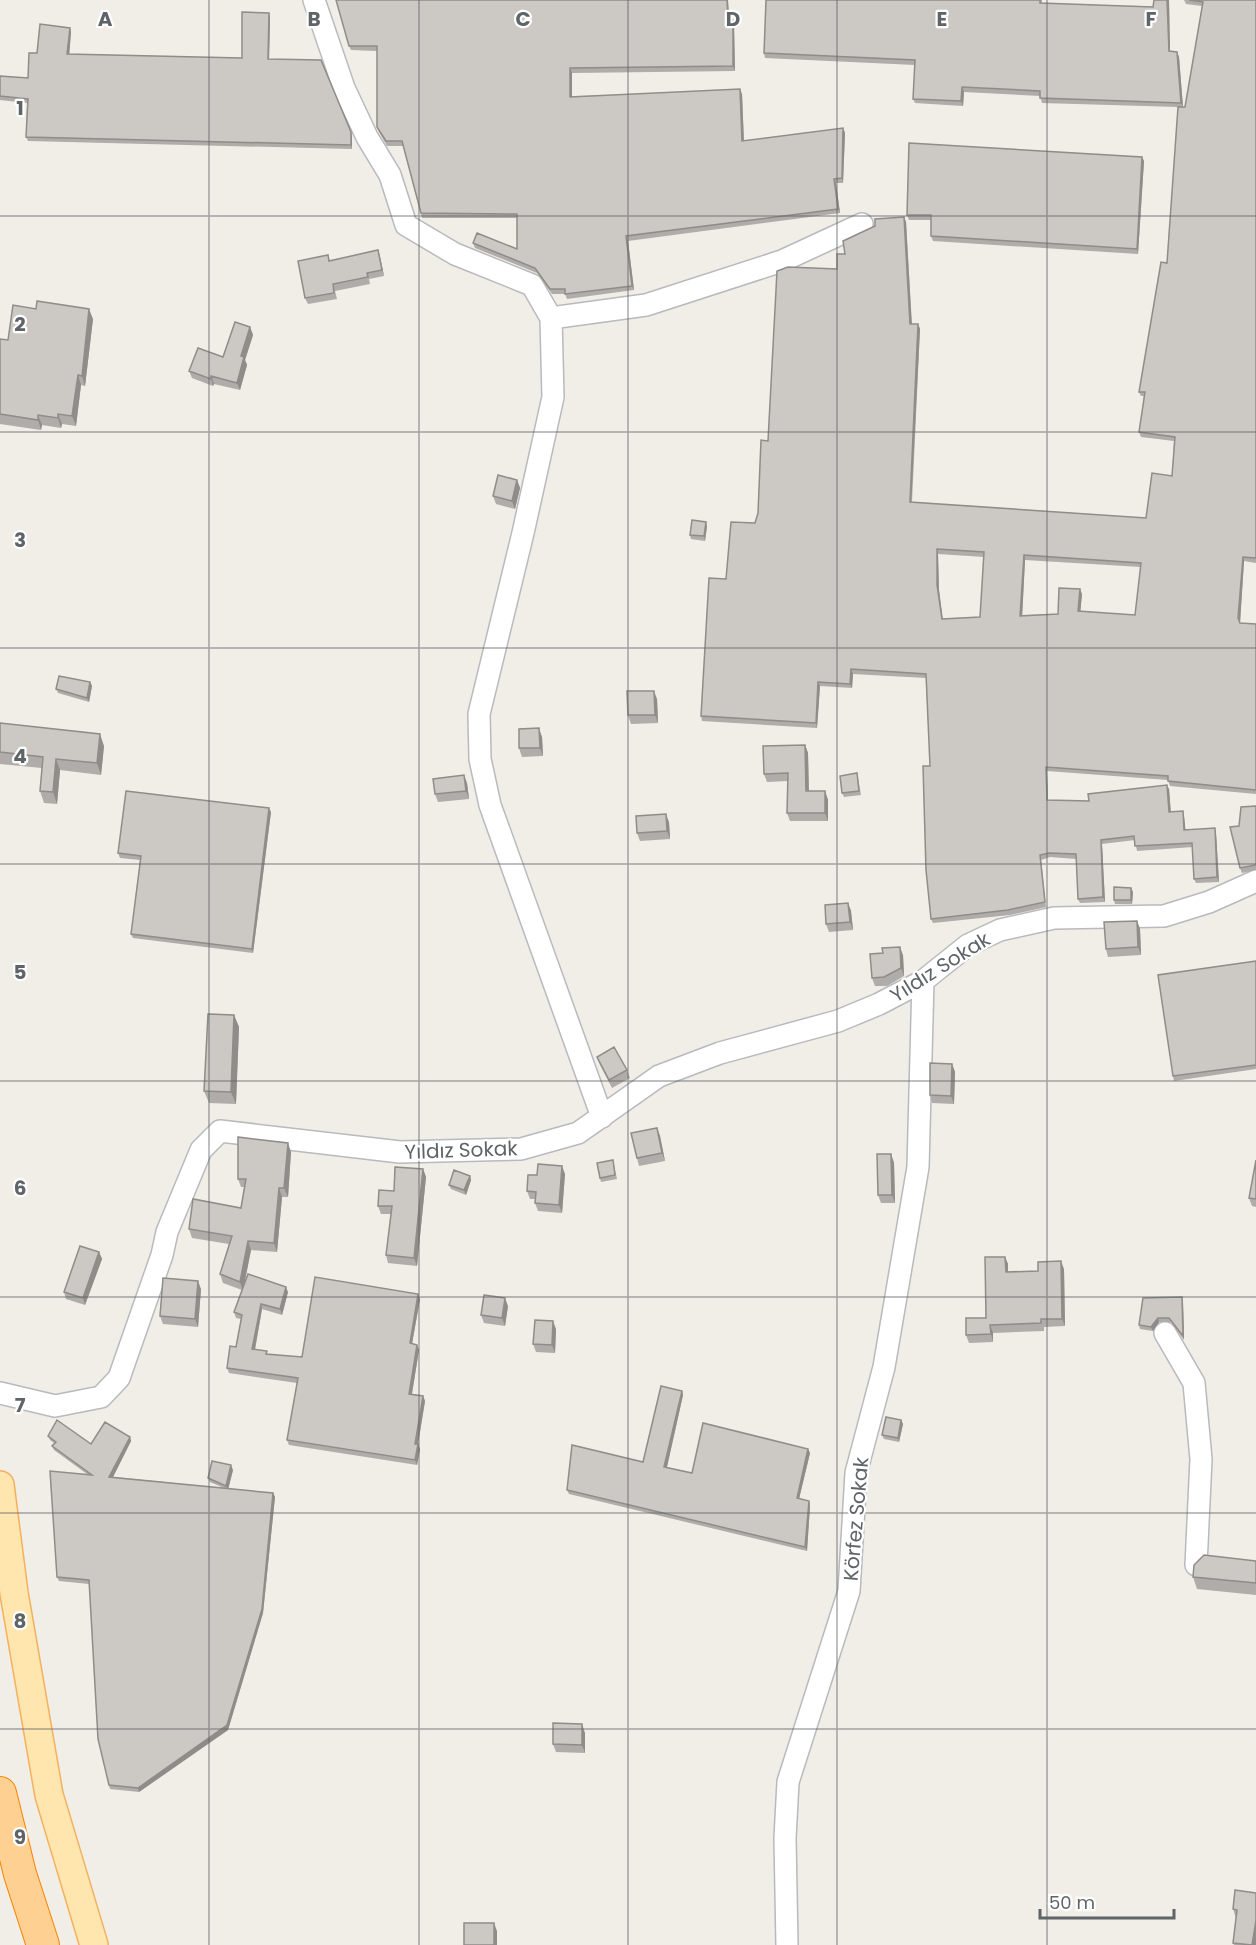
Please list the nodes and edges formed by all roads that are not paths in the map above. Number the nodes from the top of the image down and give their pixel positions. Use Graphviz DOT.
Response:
graph roads {
  1 [pos="314,0"];
  2 [pos="862,224"];
  3 [pos="551,318"];
  4 [pos="1256,881"];
  5 [pos="923,981"];
  6 [pos="602,1117"];
  7 [pos="1165,1334"];
  8 [pos="0,1393"];
  9 [pos="0,1485"];
  10 [pos="1196,1565"];
  11 [pos="0,1793"];
  12 [pos="0,1868"];
  13 [pos="22,1945"];
  14 [pos="43,1945"];
  15 [pos="94,1945"];
  16 [pos="788,1945"];
  1 -- 3 [label="street"];
  2 -- 3 [label="street"];
  3 -- 6 [label="street"];
  4 -- 5 [label="street, Yıldız Sokak"];
  5 -- 6 [label="street, Yıldız Sokak"];
  5 -- 16 [label="street, Körfez Sokak"];
  6 -- 8 [label="street, Yıldız Sokak"];
  7 -- 10 [label="street"];
  9 -- 15 [label="main road"];
  11 -- 14 [label="highway"];
  12 -- 13 [label="highway"];
}
